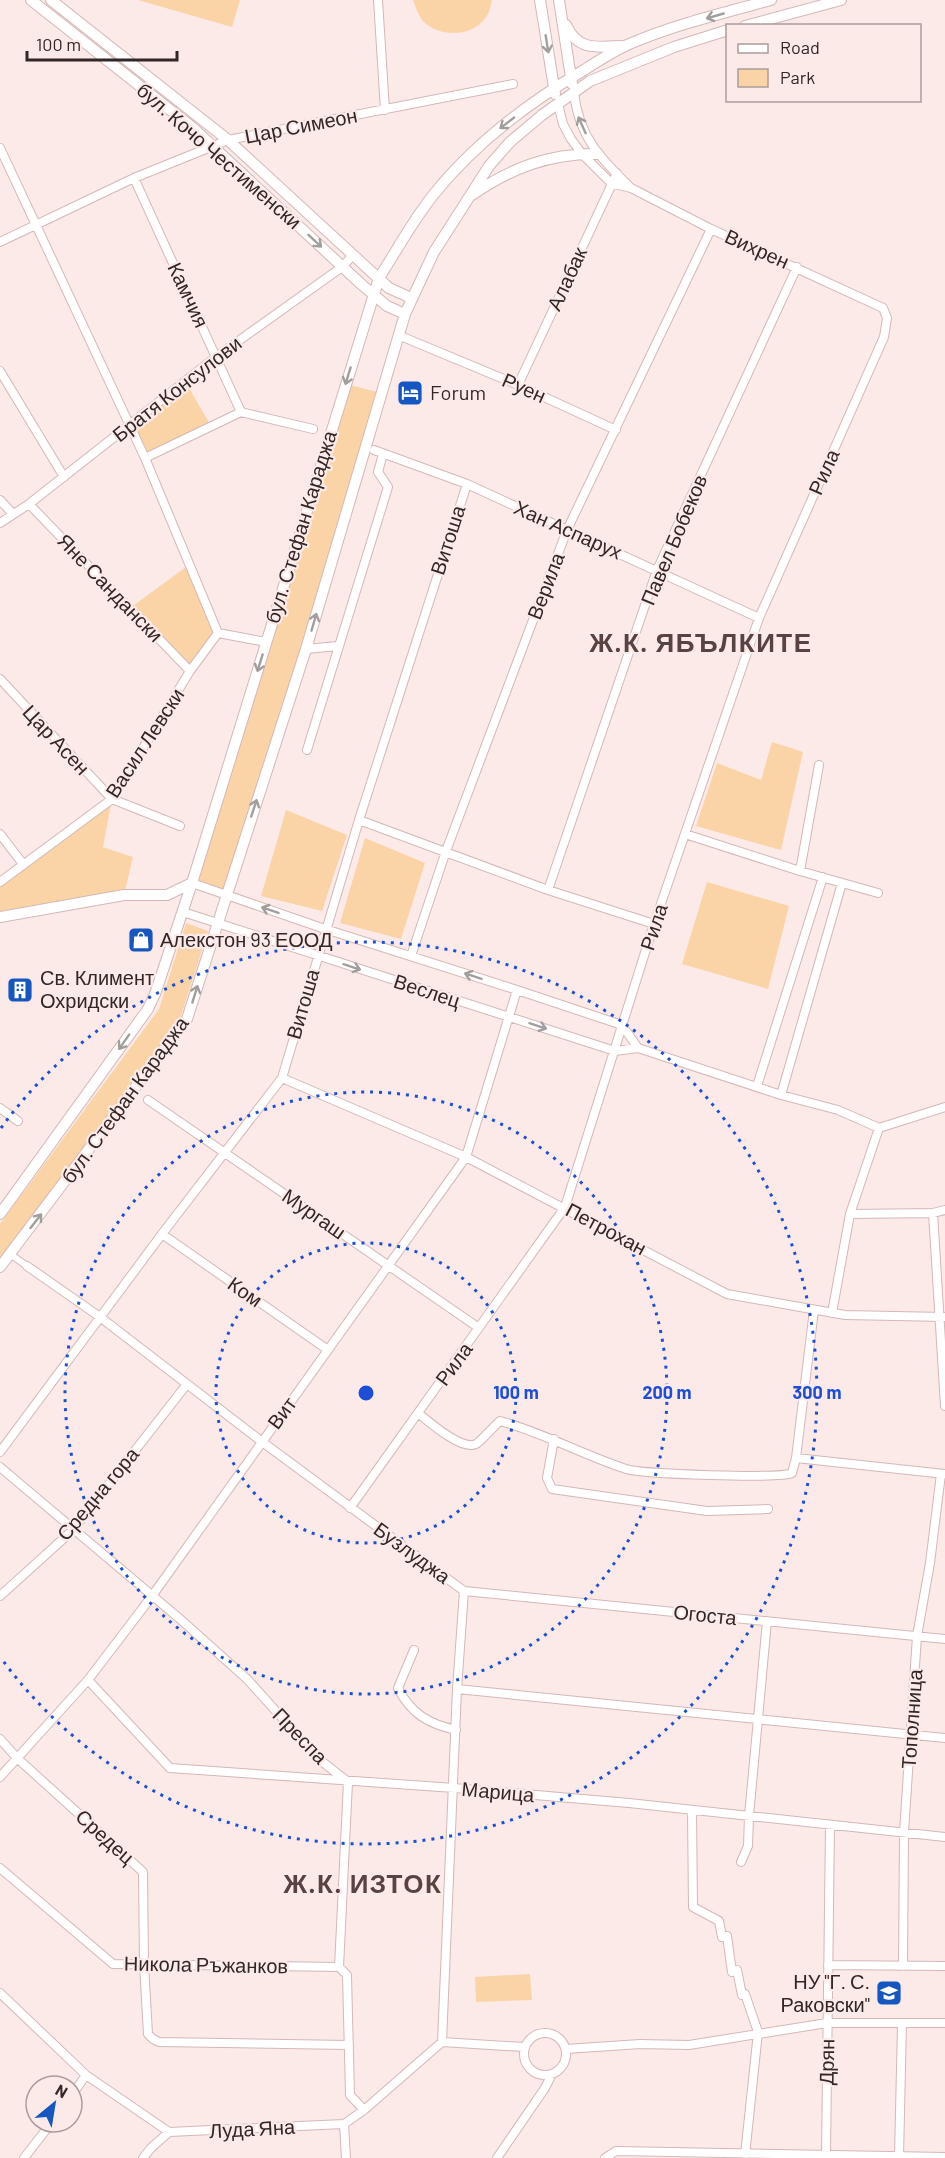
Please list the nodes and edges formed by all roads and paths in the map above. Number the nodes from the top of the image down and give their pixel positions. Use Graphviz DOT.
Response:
graph roads {
  1 [pos="31,0"];
  2 [pos="51,0"];
  3 [pos="378,0"];
  4 [pos="540,0"];
  5 [pos="559,0"];
  6 [pos="771,0"];
  7 [pos="841,0"];
  8 [pos="562,14"];
  9 [pos="752,24"];
  10 [pos="726,31"];
  11 [pos="624,46"];
  12 [pos="571,78"];
  13 [pos="513,84"];
  14 [pos="554,89"];
  15 [pos="574,93"];
  16 [pos="558,104"];
  17 [pos="385,110"];
  18 [pos="228,140"];
  19 [pos="213,146"];
  20 [pos="0,148"];
  21 [pos="582,154"];
  22 [pos="598,154"];
  23 [pos="617,174"];
  24 [pos="134,178"];
  25 [pos="611,183"];
  26 [pos="632,188"];
  27 [pos="467,199"];
  28 [pos="35,226"];
  29 [pos="711,228"];
  30 [pos="0,242"];
  31 [pos="353,255"];
  32 [pos="342,267"];
  33 [pos="797,267"];
  34 [pos="378,278"];
  35 [pos="373,294"];
  36 [pos="411,298"];
  37 [pos="883,308"];
  38 [pos="405,314"];
  39 [pos="398,335"];
  40 [pos="216,357"];
  41 [pos="0,371"];
  42 [pos="518,385"];
  43 [pos="241,412"];
  44 [pos="129,425"];
  45 [pos="313,429"];
  46 [pos="616,430"];
  47 [pos="374,450"];
  48 [pos="383,453"];
  49 [pos="145,458"];
  50 [pos="64,477"];
  51 [pos="466,484"];
  52 [pos="0,500"];
  53 [pos="29,504"];
  54 [pos="13,514"];
  55 [pos="0,523"];
  56 [pos="567,530"];
  57 [pos="657,570"];
  58 [pos="759,618"];
  59 [pos="218,633"];
  60 [pos="266,642"];
  61 [pos="338,646"];
  62 [pos="306,649"];
  63 [pos="190,671"];
  64 [pos="0,679"];
  65 [pos="307,750"];
  66 [pos="819,765"];
  67 [pos="112,799"];
  68 [pos="359,820"];
  69 [pos="180,826"];
  70 [pos="0,834"];
  71 [pos="685,834"];
  72 [pos="446,851"];
  73 [pos="23,864"];
  74 [pos="800,871"];
  75 [pos="823,877"];
  76 [pos="0,882"];
  77 [pos="192,883"];
  78 [pos="842,883"];
  79 [pos="548,890"];
  80 [pos="878,893"];
  81 [pos="167,895"];
  82 [pos="226,895"];
  83 [pos="183,912"];
  84 [pos="0,917"];
  85 [pos="217,923"];
  86 [pos="654,924"];
  87 [pos="325,929"];
  88 [pos="318,956"];
  89 [pos="411,956"];
  90 [pos="517,990"];
  91 [pos="509,1017"];
  92 [pos="622,1026"];
  93 [pos="638,1048"];
  94 [pos="615,1051"];
  95 [pos="282,1078"];
  96 [pos="757,1086"];
  97 [pos="782,1095"];
  98 [pos="148,1100"];
  99 [pos="945,1107"];
  100 [pos="0,1108"];
  101 [pos="18,1121"];
  102 [pos="879,1128"];
  103 [pos="224,1151"];
  104 [pos="466,1157"];
  105 [pos="565,1207"];
  106 [pos="945,1210"];
  107 [pos="0,1214"];
  108 [pos="850,1214"];
  109 [pos="933,1214"];
  110 [pos="162,1234"];
  111 [pos="10,1254"];
  112 [pos="27,1266"];
  113 [pos="0,1267"];
  114 [pos="389,1267"];
  115 [pos="814,1310"];
  116 [pos="832,1313"];
  117 [pos="99,1317"];
  118 [pos="942,1317"];
  119 [pos="479,1328"];
  120 [pos="328,1350"];
  121 [pos="187,1384"];
  122 [pos="945,1406"];
  123 [pos="418,1413"];
  124 [pos="554,1439"];
  125 [pos="261,1442"];
  126 [pos="0,1452"];
  127 [pos="796,1458"];
  128 [pos="0,1467"];
  129 [pos="943,1474"];
  130 [pos="351,1508"];
  131 [pos="768,1509"];
  132 [pos="73,1530"];
  133 [pos="464,1591"];
  134 [pos="0,1596"];
  135 [pos="152,1596"];
  136 [pos="767,1621"];
  137 [pos="917,1636"];
  138 [pos="945,1639"];
  139 [pos="414,1650"];
  140 [pos="88,1680"];
  141 [pos="457,1689"];
  142 [pos="759,1719"];
  143 [pos="456,1730"];
  144 [pos="911,1734"];
  145 [pos="945,1738"];
  146 [pos="0,1739"];
  147 [pos="17,1758"];
  148 [pos="0,1778"];
  149 [pos="348,1782"];
  150 [pos="454,1788"];
  151 [pos="692,1810"];
  152 [pos="749,1816"];
  153 [pos="830,1825"];
  154 [pos="904,1832"];
  155 [pos="945,1837"];
  156 [pos="741,1862"];
  157 [pos="0,1868"];
  158 [pos="144,1964"];
  159 [pos="828,1965"];
  160 [pos="903,1965"];
  161 [pos="945,1966"];
  162 [pos="339,1967"];
  163 [pos="0,1993"];
  164 [pos="827,2023"];
  165 [pos="902,2023"];
  166 [pos="945,2023"];
  167 [pos="758,2032"];
  168 [pos="442,2042"];
  169 [pos="349,2045"];
  170 [pos="524,2047"];
  171 [pos="566,2049"];
  172 [pos="552,2074"];
  173 [pos="86,2075"];
  174 [pos="84,2078"];
  175 [pos="364,2110"];
  176 [pos="344,2124"];
  177 [pos="169,2132"];
  178 [pos="43,2134"];
  179 [pos="745,2155"];
  180 [pos="826,2156"];
  181 [pos="899,2157"];
  182 [pos="945,2157"];
  183 [pos="24,2158"];
  184 [pos="144,2158"];
  185 [pos="346,2158"];
  186 [pos="497,2158"];
  187 [pos="605,2158"];
  1 -- 19 [label="street, бул. Кочо Честименски"];
  2 -- 18 [label="street, бул. Кочо Честименски"];
  3 -- 17 [label="street"];
  4 -- 14 [label="street, one-way"];
  5 -- 8 [label="street"];
  6 -- 11 [label="street, бул. Стефан Караджа, one-way"];
  7 -- 9 [label="street"];
  8 -- 11 [label="street"];
  8 -- 12 [label="street"];
  10 -- 15 [label="street, бул. Стефан Караджа"];
  11 -- 12 [label="street, бул. Стефан Караджа"];
  12 -- 14 [label="street, бул. Стефан Караджа"];
  12 -- 15 [label="street"];
  13 -- 17 [label="street, Цар Симеон"];
  14 -- 16 [label="street"];
  14 -- 34 [label="street, бул. Стефан Караджа, one-way"];
  15 -- 16 [label="street, бул. Стефан Караджа"];
  22 -- 15 [label="street, one-way"];
  16 -- 21 [label="street"];
  16 -- 27 [label="street, бул. Стефан Караджа"];
  17 -- 18 [label="street, Цар Симеон"];
  18 -- 19 [label="street, Цар Симеон"];
  18 -- 31 [label="street, бул. Кочо Честименски"];
  19 -- 24 [label="street, Цар Симеон"];
  19 -- 32 [label="street, бул. Кочо Честименски, one-way"];
  20 -- 28 [label="street"];
  21 -- 22 [label="street"];
  21 -- 25 [label="street"];
  21 -- 27 [label="street"];
  22 -- 23 [label="street"];
  23 -- 25 [label="street, Алабак"];
  23 -- 26 [label="street"];
  24 -- 28 [label="street, Цар Симеон"];
  24 -- 40 [label="street, Камчия"];
  25 -- 26 [label="street"];
  25 -- 42 [label="street, Алабак"];
  26 -- 29 [label="street, Вихрен"];
  27 -- 36 [label="street, бул. Стефан Караджа"];
  28 -- 30 [label="street, Цар Симеон"];
  28 -- 44 [label="street"];
  29 -- 33 [label="street, Вихрен"];
  29 -- 46 [label="street, Верила"];
  31 -- 32 [label="street, Братя Консулови"];
  31 -- 34 [label="street, бул. Кочо Честименски"];
  32 -- 35 [label="street, бул. Кочо Честименски"];
  32 -- 40 [label="street, Братя Консулови"];
  33 -- 37 [label="street, Вихрен"];
  33 -- 57 [label="street, Павел Бобеков"];
  34 -- 35 [label="street, бул. Стефан Караджа"];
  34 -- 36 [label="street, бул. Кочо Честименски"];
  35 -- 38 [label="street, бул. Кочо Честименски"];
  35 -- 60 [label="street, бул. Стефан Караджа, one-way"];
  36 -- 38 [label="street, бул. Стефан Караджа"];
  37 -- 58 [label="street, Рила"];
  38 -- 39 [label="street, бул. Стефан Караджа"];
  39 -- 42 [label="street, Руен"];
  62 -- 39 [label="street, бул. Стефан Караджа, one-way"];
  40 -- 43 [label="street, Камчия"];
  40 -- 44 [label="street, Братя Консулови"];
  41 -- 50 [label="street"];
  42 -- 46 [label="street, Руен"];
  43 -- 45 [label="street"];
  43 -- 49 [label="street"];
  44 -- 49 [label="street"];
  44 -- 50 [label="street, Братя Консулови"];
  46 -- 56 [label="street, Верила"];
  47 -- 48 [label="street, Хан Аспарух"];
  48 -- 51 [label="street, Хан Аспарух"];
  48 -- 61 [label="street"];
  49 -- 59 [label="street"];
  50 -- 53 [label="street, Братя Консулови"];
  51 -- 56 [label="street, Хан Аспарух"];
  51 -- 68 [label="street, Витоша"];
  52 -- 54 [label="street"];
  53 -- 54 [label="street, Братя Консулови"];
  53 -- 63 [label="street, Яне Сандански"];
  54 -- 55 [label="street, Братя Консулови"];
  56 -- 57 [label="street, Хан Аспарух"];
  56 -- 72 [label="street, Верила"];
  57 -- 58 [label="street, Хан Аспарух"];
  57 -- 79 [label="street, Павел Бобеков"];
  58 -- 71 [label="street, Рила"];
  59 -- 60 [label="street"];
  59 -- 63 [label="street, Васил Левски"];
  60 -- 77 [label="street, бул. Стефан Караджа, one-way"];
  61 -- 62 [label="street"];
  61 -- 65 [label="street"];
  82 -- 62 [label="street, бул. Стефан Караджа, one-way"];
  63 -- 67 [label="street, Васил Левски"];
  64 -- 67 [label="street, Цар Асен"];
  66 -- 74 [label="street"];
  67 -- 69 [label="street, Цар Асен"];
  67 -- 73 [label="street, Васил Левски"];
  68 -- 72 [label="street"];
  68 -- 87 [label="street, Витоша"];
  70 -- 73 [label="street"];
  71 -- 74 [label="street"];
  71 -- 86 [label="street, Рила"];
  72 -- 79 [label="street"];
  72 -- 89 [label="street, Верила"];
  73 -- 76 [label="street, Васил Левски"];
  74 -- 75 [label="street"];
  75 -- 78 [label="street"];
  75 -- 96 [label="street"];
  77 -- 81 [label="street"];
  77 -- 82 [label="street, Веслец"];
  77 -- 83 [label="street, бул. Стефан Караджа"];
  78 -- 80 [label="street"];
  78 -- 97 [label="street"];
  79 -- 86 [label="street"];
  81 -- 83 [label="street"];
  81 -- 84 [label="street"];
  82 -- 85 [label="street, бул. Стефан Караджа"];
  87 -- 82 [label="street, Веслец, one-way"];
  83 -- 85 [label="street, Веслец"];
  83 -- 107 [label="street, бул. Стефан Караджа, one-way"];
  85 -- 88 [label="street, Веслец"];
  111 -- 85 [label="street, бул. Стефан Караджа, one-way"];
  86 -- 92 [label="street, Рила"];
  87 -- 88 [label="street, Витоша"];
  87 -- 89 [label="street, Веслец"];
  88 -- 91 [label="street, Веслец, one-way"];
  88 -- 95 [label="street, Витоша"];
  90 -- 89 [label="street, Веслец, one-way"];
  90 -- 91 [label="street, Вит"];
  90 -- 92 [label="street, Веслец"];
  91 -- 94 [label="street, Веслец, one-way"];
  91 -- 104 [label="street, Вит"];
  92 -- 93 [label="street"];
  92 -- 94 [label="street, Рила"];
  93 -- 94 [label="street, Веслец"];
  93 -- 96 [label="street, Веслец"];
  94 -- 105 [label="street, Рила"];
  95 -- 103 [label="street, Витоша"];
  95 -- 104 [label="street, Петрохан"];
  96 -- 97 [label="street, Веслец"];
  97 -- 102 [label="street, Веслец"];
  98 -- 103 [label="street, Мургаш"];
  99 -- 102 [label="street"];
  100 -- 101 [label="street"];
  102 -- 108 [label="street"];
  103 -- 110 [label="street, Витоша"];
  103 -- 114 [label="street, Мургаш"];
  104 -- 105 [label="street, Петрохан"];
  104 -- 114 [label="street, Вит"];
  105 -- 115 [label="street, Петрохан"];
  105 -- 119 [label="street, Рила"];
  106 -- 109 [label="street"];
  108 -- 109 [label="street"];
  108 -- 116 [label="street"];
  109 -- 118 [label="street"];
  110 -- 117 [label="street, Витоша"];
  110 -- 120 [label="street, Ком"];
  111 -- 112 [label="street"];
  111 -- 113 [label="street, бул. Стефан Караджа"];
  112 -- 117 [label="street, Бузлуджа"];
  114 -- 119 [label="street, Мургаш"];
  114 -- 120 [label="street, Вит"];
  115 -- 116 [label="street, Петрохан"];
  115 -- 127 [label="street"];
  116 -- 118 [label="street, Петрохан"];
  117 -- 121 [label="street, Бузлуджа"];
  117 -- 126 [label="street, Витоша"];
  118 -- 122 [label="street"];
  119 -- 123 [label="street, Рила"];
  120 -- 125 [label="street, Вит"];
  121 -- 125 [label="street, Бузлуджа"];
  121 -- 132 [label="street, Средна гора"];
  123 -- 124 [label="street"];
  123 -- 130 [label="street, Рила"];
  124 -- 127 [label="street"];
  124 -- 131 [label="street"];
  125 -- 130 [label="street, Бузлуджа"];
  125 -- 135 [label="street, Вит"];
  127 -- 129 [label="street"];
  128 -- 132 [label="street, Преспа"];
  129 -- 137 [label="street, Тополница"];
  130 -- 133 [label="street, Бузлуджа"];
  132 -- 134 [label="street, Средна гора"];
  132 -- 135 [label="street, Преспа"];
  133 -- 136 [label="street, Огоста"];
  133 -- 141 [label="street, Бузлуджа"];
  135 -- 140 [label="street, Вит"];
  135 -- 149 [label="street, Преспа"];
  136 -- 137 [label="street, Огоста"];
  136 -- 142 [label="street"];
  137 -- 138 [label="street, Огоста"];
  137 -- 144 [label="street, Тополница"];
  139 -- 143 [label="street"];
  140 -- 147 [label="street, Вит"];
  140 -- 149 [label="street, Марица"];
  141 -- 142 [label="street"];
  141 -- 143 [label="street, Бузлуджа"];
  142 -- 144 [label="street"];
  142 -- 152 [label="street"];
  143 -- 150 [label="street, Бузлуджа"];
  144 -- 145 [label="street"];
  144 -- 154 [label="street, Тополница"];
  146 -- 147 [label="street, Средец"];
  147 -- 148 [label="street, Вит"];
  147 -- 158 [label="street, Средец"];
  149 -- 150 [label="street, Марица"];
  149 -- 162 [label="street"];
  150 -- 151 [label="street, Марица"];
  150 -- 168 [label="street, Бузлуджа"];
  151 -- 152 [label="street, Марица"];
  151 -- 167 [label="street"];
  152 -- 153 [label="street, Марица"];
  152 -- 156 [label="street"];
  153 -- 154 [label="street, Марица"];
  153 -- 159 [label="street, Дрян"];
  154 -- 155 [label="street, Марица"];
  154 -- 160 [label="street, Тополница"];
  157 -- 158 [label="street, Никола Ръжанков"];
  158 -- 162 [label="street, Никола Ръжанков"];
  158 -- 169 [label="street, Средец"];
  159 -- 160 [label="street"];
  159 -- 164 [label="street, Дрян"];
  160 -- 161 [label="street"];
  162 -- 169 [label="street"];
  163 -- 173 [label="street"];
  164 -- 165 [label="street"];
  164 -- 167 [label="street"];
  164 -- 180 [label="street, Дрян"];
  165 -- 166 [label="street"];
  165 -- 181 [label="street"];
  167 -- 171 [label="street"];
  167 -- 179 [label="street"];
  168 -- 170 [label="street"];
  168 -- 175 [label="street"];
  169 -- 175 [label="street"];
  170 -- 171 [label="street"];
  170 -- 172 [label="street"];
  171 -- 172 [label="street"];
  172 -- 186 [label="street"];
  173 -- 174 [label="street"];
  173 -- 177 [label="street"];
  175 -- 176 [label="street"];
  176 -- 177 [label="street, Луда Яна"];
  176 -- 185 [label="street"];
  177 -- 184 [label="street"];
  178 -- 183 [label="street"];
  179 -- 180 [label="street"];
  179 -- 187 [label="street"];
  180 -- 181 [label="street"];
  181 -- 182 [label="street"];
}
